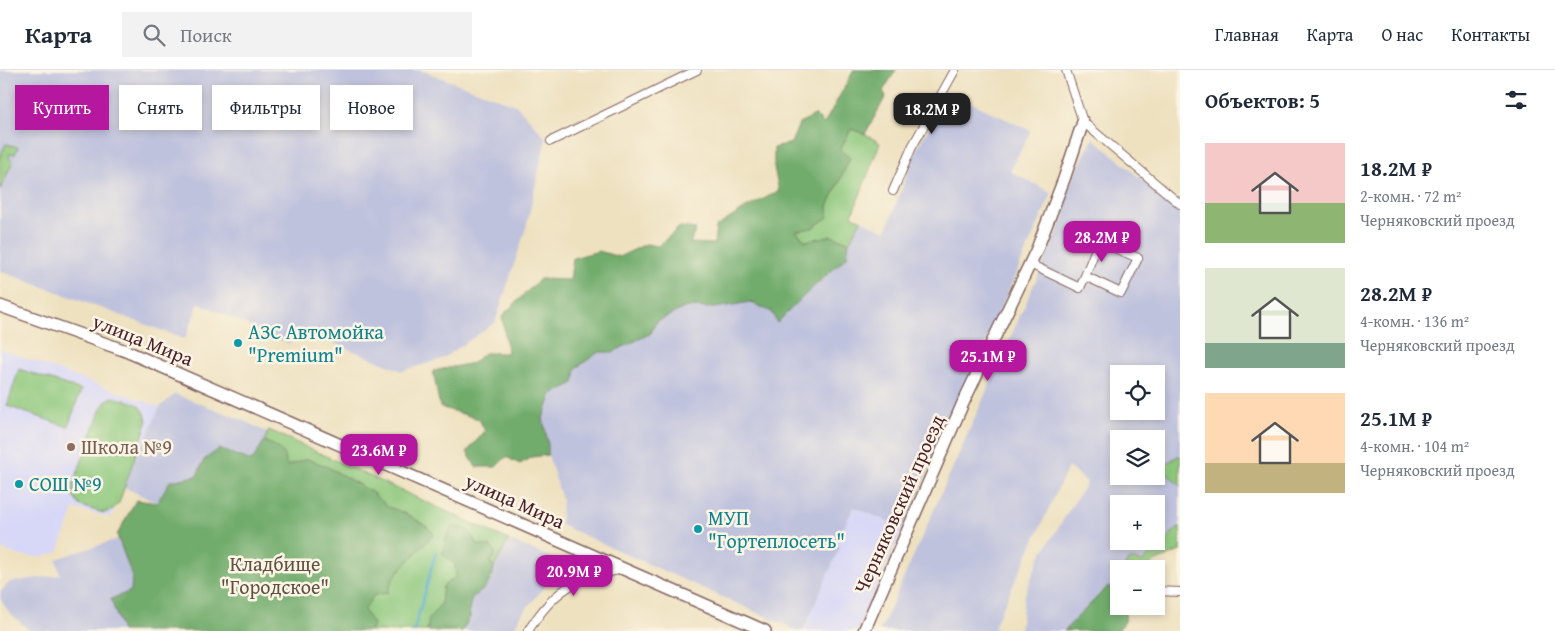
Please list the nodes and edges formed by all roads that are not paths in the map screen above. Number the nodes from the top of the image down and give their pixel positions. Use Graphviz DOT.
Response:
graph roads {
  1 [pos="697,70"];
  2 [pos="956,70"];
  3 [pos="1066,70"];
  4 [pos="1083,122"];
  5 [pos="551,141"];
  6 [pos="893,191"];
  7 [pos="1180,204"];
  8 [pos="1087,236"];
  9 [pos="1099,241"];
  10 [pos="1030,264"];
  11 [pos="1085,276"];
  12 [pos="0,306"];
  13 [pos="623,569"];
  14 [pos="1165,591"];
  15 [pos="1180,592"];
  16 [pos="528,631"];
  17 [pos="765,631"];
  18 [pos="864,631"];
  1 -- 5 [label="street"];
  2 -- 6 [label="street"];
  3 -- 4 [label="street"];
  4 -- 7 [label="street"];
  4 -- 10 [label="main road, Черняковский проезд"];
  8 -- 9 [label="street"];
  9 -- 11 [label="street"];
  9 -- 11 [label="street"];
  10 -- 11 [label="street"];
  10 -- 18 [label="main road, Черняковский проезд"];
  12 -- 13 [label="main road, улица Мира"];
  13 -- 16 [label="street"];
  13 -- 17 [label="main road, улица Мира"];
  14 -- 15 [label="street"];
}
